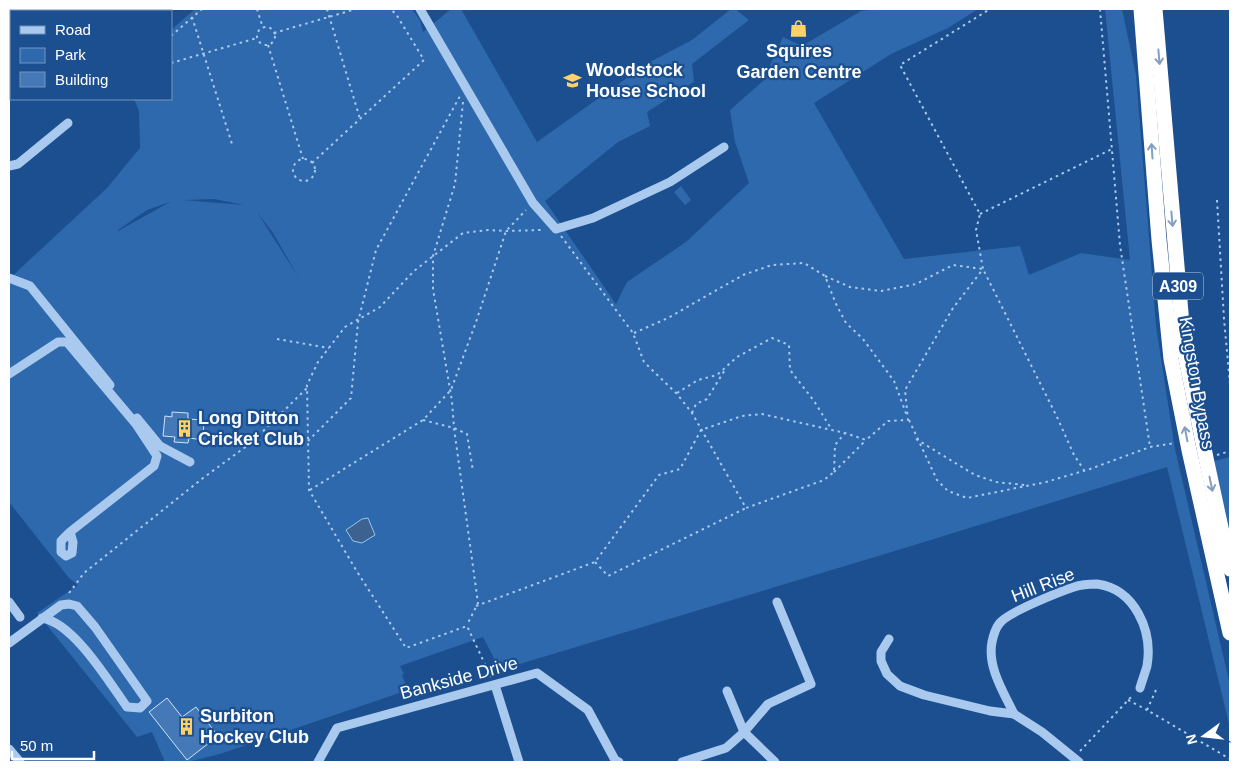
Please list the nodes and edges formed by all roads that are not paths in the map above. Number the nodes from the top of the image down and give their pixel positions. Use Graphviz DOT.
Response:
graph roads {
  1 [pos="420,9"];
  2 [pos="1135,9"];
  3 [pos="1141,9"];
  4 [pos="1155,9"];
  5 [pos="1144,46"];
  6 [pos="68,123"];
  7 [pos="724,147"];
  8 [pos="9,166"];
  9 [pos="9,278"];
  10 [pos="9,374"];
  11 [pos="190,462"];
  12 [pos="70,532"];
  13 [pos="1230,569"];
  14 [pos="9,602"];
  15 [pos="777,602"];
  16 [pos="20,617"];
  17 [pos="42,618"];
  18 [pos="1230,633"];
  19 [pos="889,639"];
  20 [pos="9,643"];
  21 [pos="495,685"];
  22 [pos="1140,688"];
  23 [pos="726,691"];
  24 [pos="1014,714"];
  25 [pos="744,732"];
  26 [pos="9,749"];
  27 [pos="1077,760"];
  28 [pos="20,762"];
  29 [pos="318,762"];
  30 [pos="519,762"];
  31 [pos="619,762"];
  32 [pos="682,762"];
  33 [pos="775,762"];
  1 -- 7 [label="street"];
  2 -- 5 [label="highway, A309"];
  3 -- 5 [label="highway"];
  4 -- 13 [label="highway, Kingston Bypass / A309, one-way"];
  18 -- 5 [label="highway, Kingston Bypass / A309, one-way"];
  6 -- 8 [label="street"];
  9 -- 11 [label="street"];
  10 -- 12 [label="street"];
  14 -- 16 [label="street"];
  15 -- 25 [label="street"];
  17 -- 17 [label="street"];
  17 -- 20 [label="street"];
  19 -- 24 [label="street"];
  21 -- 29 [label="street, Bankside Drive"];
  21 -- 30 [label="street"];
  21 -- 31 [label="street, Bankside Drive"];
  22 -- 24 [label="street, Hill Rise"];
  23 -- 25 [label="street"];
  24 -- 27 [label="street"];
  25 -- 32 [label="street"];
  25 -- 33 [label="street"];
  26 -- 28 [label="street"];
}
